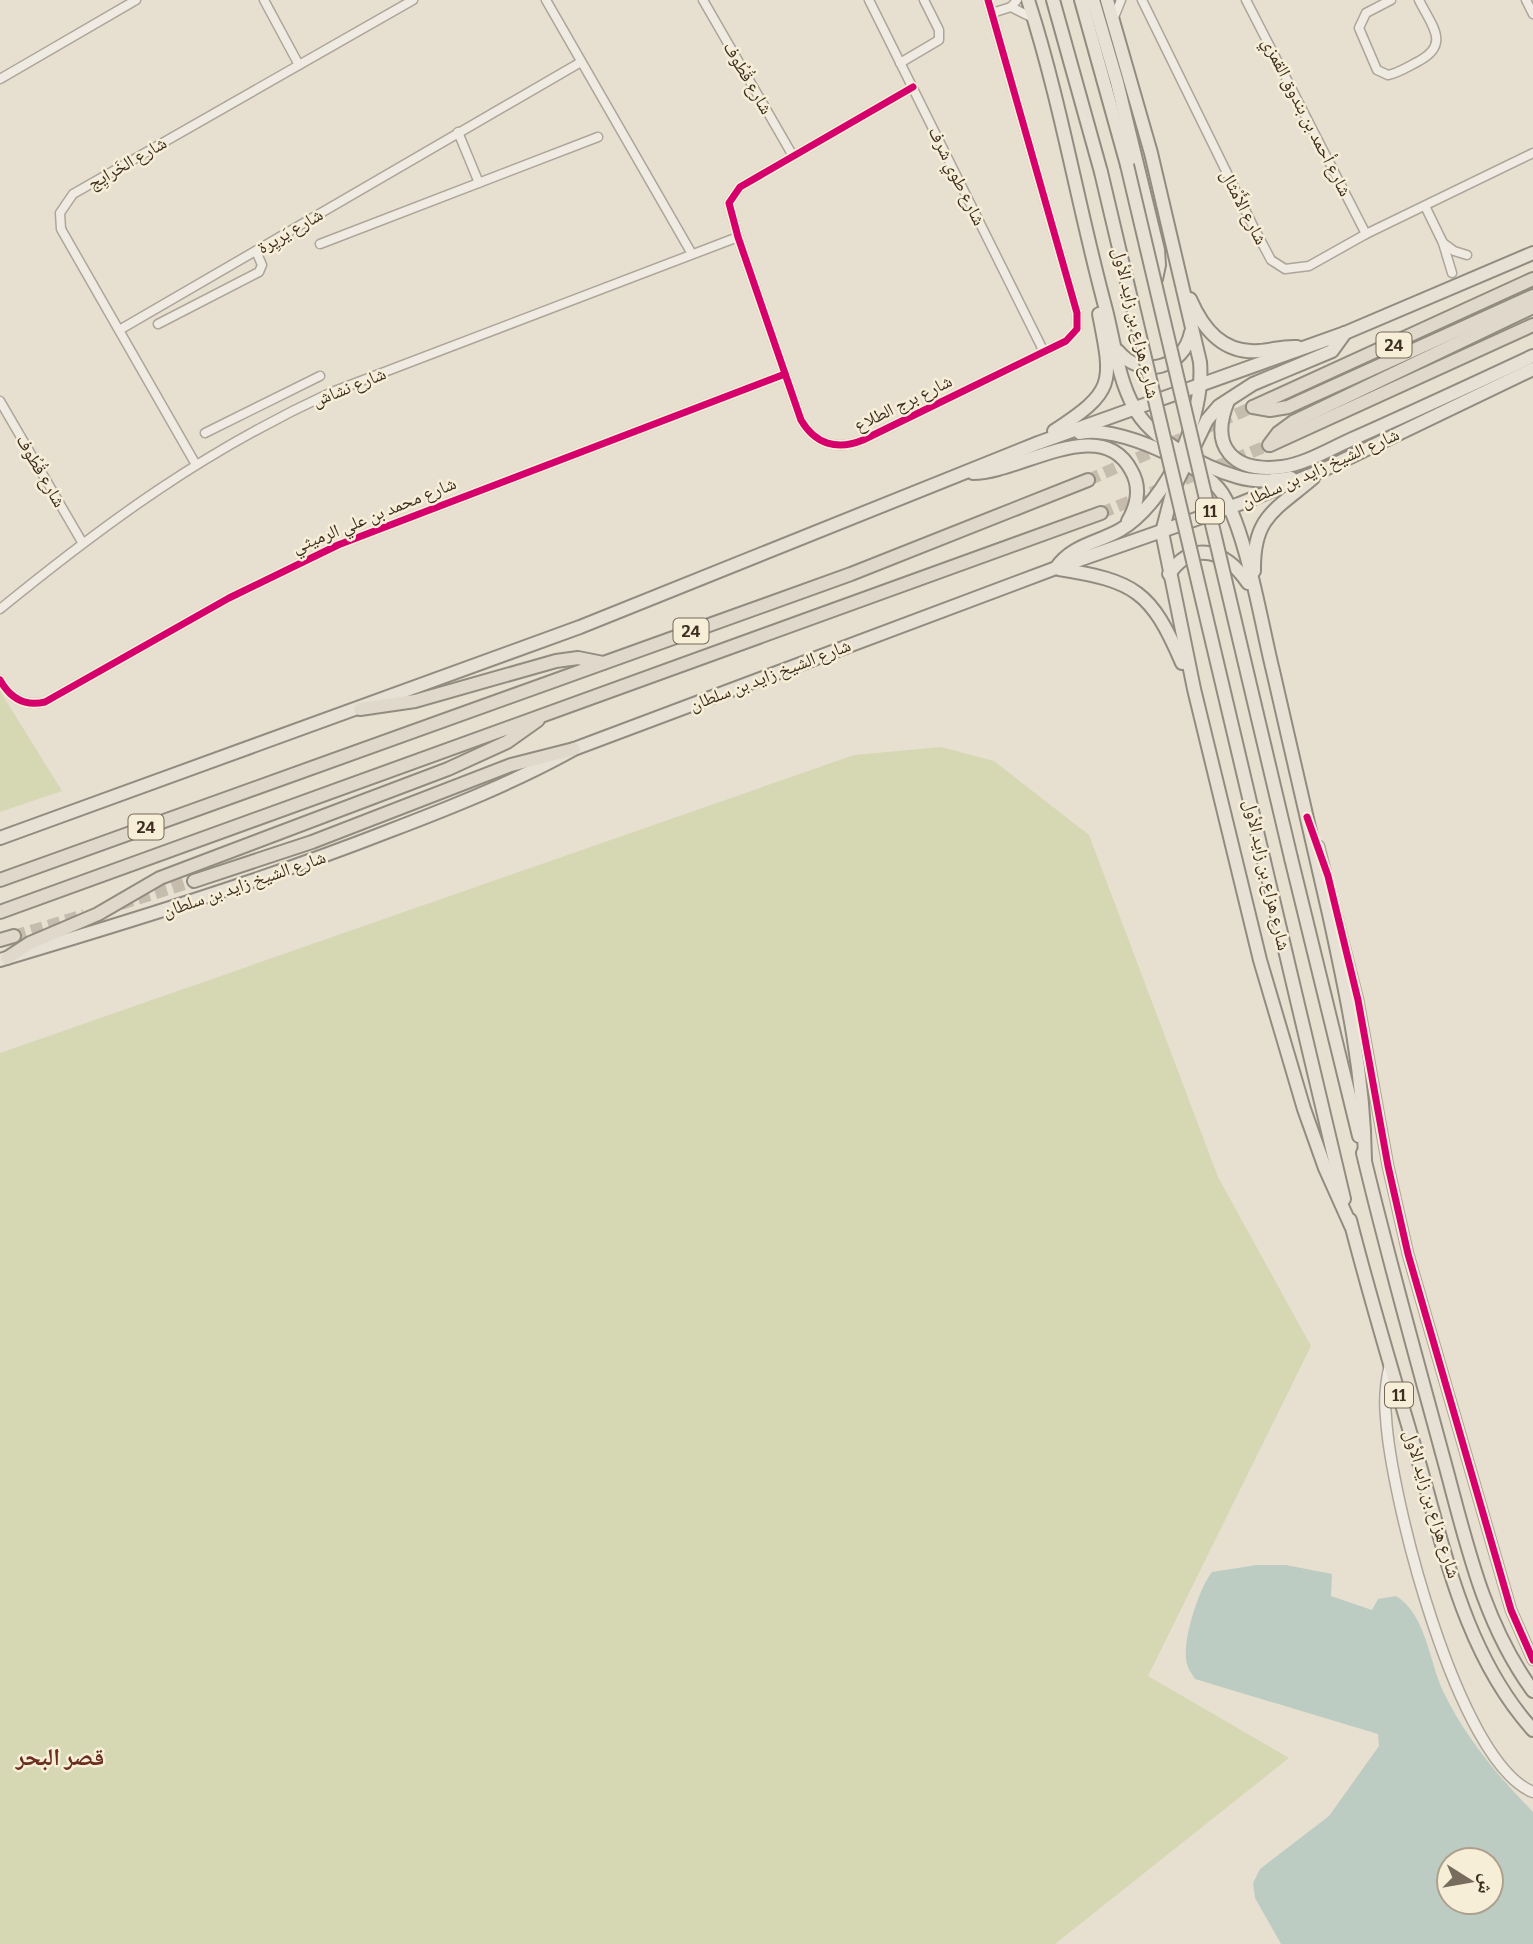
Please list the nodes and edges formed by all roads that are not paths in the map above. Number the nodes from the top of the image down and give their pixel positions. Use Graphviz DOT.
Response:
graph roads {
  1 [pos="136,0"];
  2 [pos="264,0"];
  3 [pos="412,0"];
  4 [pos="546,0"];
  5 [pos="703,0"];
  6 [pos="869,0"];
  7 [pos="924,0"];
  8 [pos="988,0"];
  9 [pos="1028,0"];
  10 [pos="1053,0"];
  11 [pos="1081,0"];
  12 [pos="1093,0"];
  13 [pos="1107,0"];
  14 [pos="1121,0"];
  15 [pos="1142,0"];
  16 [pos="1246,0"];
  17 [pos="1391,0"];
  18 [pos="1419,0"];
  19 [pos="1526,0"];
  20 [pos="1014,3"];
  21 [pos="992,13"];
  22 [pos="1533,14"];
  23 [pos="1035,20"];
  24 [pos="1113,20"];
  25 [pos="581,62"];
  26 [pos="901,63"];
  27 [pos="299,65"];
  28 [pos="0,79"];
  29 [pos="913,87"];
  30 [pos="458,132"];
  31 [pos="598,137"];
  32 [pos="1533,153"];
  33 [pos="793,156"];
  34 [pos="1132,163"];
  35 [pos="479,183"];
  36 [pos="1425,206"];
  37 [pos="1366,234"];
  38 [pos="738,237"];
  39 [pos="1443,243"];
  40 [pos="320,244"];
  41 [pos="256,251"];
  42 [pos="1533,253"];
  43 [pos="692,254"];
  44 [pos="1466,254"];
  45 [pos="1095,268"];
  46 [pos="1179,271"];
  47 [pos="1452,273"];
  48 [pos="1533,279"];
  49 [pos="187,291"];
  50 [pos="1533,296"];
  51 [pos="191,307"];
  52 [pos="1533,307"];
  53 [pos="158,324"];
  54 [pos="1533,326"];
  55 [pos="121,329"];
  56 [pos="1191,329"];
  57 [pos="1345,333"];
  58 [pos="1116,348"];
  59 [pos="1305,348"];
  60 [pos="1044,352"];
  61 [pos="1533,356"];
  62 [pos="1533,369"];
  63 [pos="785,374"];
  64 [pos="320,376"];
  65 [pos="1202,384"];
  66 [pos="1229,398"];
  67 [pos="0,401"];
  68 [pos="261,405"];
  69 [pos="1134,408"];
  70 [pos="269,421"];
  71 [pos="205,433"];
  72 [pos="1038,443"];
  73 [pos="1184,457"];
  74 [pos="195,463"];
  75 [pos="1323,470"];
  76 [pos="963,472"];
  77 [pos="1088,481"];
  78 [pos="1230,507"];
  79 [pos="1101,513"];
  80 [pos="1121,529"];
  81 [pos="1162,532"];
  82 [pos="82,542"];
  83 [pos="1056,568"];
  84 [pos="1169,574"];
  85 [pos="1254,592"];
  86 [pos="0,609"];
  87 [pos="603,663"];
  88 [pos="0,680"];
  89 [pos="1194,689"];
  90 [pos="360,709"];
  91 [pos="543,715"];
  92 [pos="574,749"];
  93 [pos="1307,817"];
  94 [pos="0,838"];
  95 [pos="0,880"];
  96 [pos="194,881"];
  97 [pos="0,912"];
  98 [pos="14,936"];
  99 [pos="0,940"];
  100 [pos="4,959"];
  101 [pos="1365,1160"];
  102 [pos="1351,1226"];
  103 [pos="1390,1363"];
  104 [pos="1533,1660"];
  105 [pos="1533,1691"];
  106 [pos="1533,1730"];
  107 [pos="1533,1792"];
  1 -- 28 [label="street"];
  2 -- 27 [label="street"];
  3 -- 27 [label="street, شارع الخَرايِج"];
  4 -- 25 [label="street"];
  5 -- 33 [label="street, شارع قُطُوف"];
  6 -- 26 [label="street, شارع طوي شرف"];
  7 -- 26 [label="street"];
  8 -- 21 [label="street, شارع برج الطلاع"];
  9 -- 23 [label="main road"];
  10 -- 102 [label="main road, شارع هزاع بن زايد الأول / 11, bridge"];
  11 -- 34 [label="main road, شارع هزاع بن زايد الأول / 11"];
  12 -- 34 [label="main road"];
  13 -- 24 [label="main road"];
  14 -- 24 [label="street"];
  15 -- 37 [label="street, شارع الأَمْثال"];
  16 -- 37 [label="street, شارع أحمد بن بندوق القمزي"];
  17 -- 18 [label="street"];
  19 -- 22 [label="street"];
  20 -- 21 [label="street"];
  20 -- 23 [label="street"];
  21 -- 60 [label="street, شارع برج الطلاع"];
  23 -- 45 [label="main road"];
  24 -- 46 [label="main road"];
  25 -- 30 [label="street, شارع يَريِرة"];
  25 -- 43 [label="street"];
  26 -- 29 [label="street, شارع طوي شرف"];
  27 -- 55 [label="street, شارع الخَرايِج"];
  29 -- 33 [label="street, شارع برج الطلاع"];
  29 -- 60 [label="street, شارع طوي شرف"];
  30 -- 35 [label="street"];
  30 -- 41 [label="street, شارع يَريِرة"];
  31 -- 35 [label="street, شارع يَريِرة"];
  32 -- 36 [label="street, شارع الأَمْثال"];
  33 -- 38 [label="street, شارع برج الطلاع"];
  34 -- 101 [label="main road, شارع هزاع بن زايد الأول / 11, bridge"];
  35 -- 40 [label="street, شارع يَريِرة"];
  36 -- 37 [label="street, شارع الأَمْثال"];
  36 -- 39 [label="street"];
  38 -- 43 [label="street, شارع نشاش"];
  38 -- 63 [label="street, شارع برج الطلاع"];
  39 -- 44 [label="street"];
  39 -- 47 [label="street"];
  41 -- 49 [label="street, شارع يَريِرة"];
  41 -- 51 [label="street"];
  42 -- 57 [label="main road, 24"];
  43 -- 70 [label="street, شارع نشاش"];
  45 -- 58 [label="main road"];
  45 -- 72 [label="main road"];
  46 -- 56 [label="main road"];
  46 -- 59 [label="main road"];
  48 -- 50 [label="highway, 24"];
  49 -- 51 [label="street"];
  49 -- 55 [label="street, شارع يَريِرة"];
  51 -- 53 [label="street"];
  52 -- 54 [label="highway, 24"];
  55 -- 74 [label="street, شارع الخَرايِج"];
  56 -- 58 [label="main road"];
  56 -- 65 [label="main road"];
  57 -- 59 [label="main road, 24"];
  57 -- 66 [label="main road"];
  58 -- 69 [label="main road"];
  59 -- 65 [label="main road, 24"];
  60 -- 63 [label="street, شارع برج الطلاع"];
  61 -- 66 [label="main road"];
  62 -- 75 [label="main road, شارع الشيخ زايد بن سلطان"];
  63 -- 88 [label="street, شارع محمد بن علي الرميثي"];
  64 -- 68 [label="street"];
  65 -- 69 [label="main road, 24"];
  65 -- 73 [label="main road"];
  66 -- 73 [label="main road"];
  67 -- 82 [label="street, شارع قُطُوف"];
  68 -- 70 [label="street"];
  68 -- 71 [label="street"];
  69 -- 72 [label="main road, 24"];
  69 -- 73 [label="main road"];
  70 -- 74 [label="street, شارع نشاش"];
  72 -- 73 [label="main road"];
  72 -- 76 [label="main road, 24"];
  73 -- 75 [label="main road"];
  73 -- 78 [label="main road"];
  73 -- 80 [label="main road"];
  73 -- 81 [label="main road"];
  74 -- 82 [label="street, شارع نشاش"];
  75 -- 78 [label="main road, شارع الشيخ زايد بن سلطان"];
  75 -- 85 [label="main road"];
  76 -- 80 [label="main road"];
  76 -- 90 [label="main road, 24"];
  77 -- 87 [label="highway, 24"];
  78 -- 81 [label="main road, شارع الشيخ زايد بن سلطان"];
  78 -- 85 [label="main road"];
  79 -- 91 [label="highway, 24"];
  80 -- 83 [label="main road"];
  81 -- 83 [label="main road, شارع الشيخ زايد بن سلطان"];
  81 -- 84 [label="main road"];
  82 -- 86 [label="street, شارع نشاش"];
  83 -- 89 [label="main road"];
  83 -- 92 [label="main road, شارع الشيخ زايد بن سلطان"];
  84 -- 85 [label="main road"];
  84 -- 89 [label="main road"];
  85 -- 93 [label="main road"];
  87 -- 90 [label="highway"];
  87 -- 95 [label="highway, 24"];
  89 -- 102 [label="main road"];
  90 -- 94 [label="main road, 24"];
  91 -- 97 [label="highway, 24"];
  91 -- 100 [label="highway"];
  92 -- 96 [label="highway"];
  92 -- 100 [label="main road, شارع الشيخ زايد بن سلطان"];
  93 -- 101 [label="main road"];
  93 -- 104 [label="street"];
  98 -- 99 [label="highway"];
  101 -- 105 [label="main road, شارع هزاع بن زايد الأول / 11"];
  102 -- 103 [label="main road, شارع هزاع بن زايد الأول / 11"];
  103 -- 106 [label="main road, شارع هزاع بن زايد الأول / 11"];
  103 -- 107 [label="street"];
}
